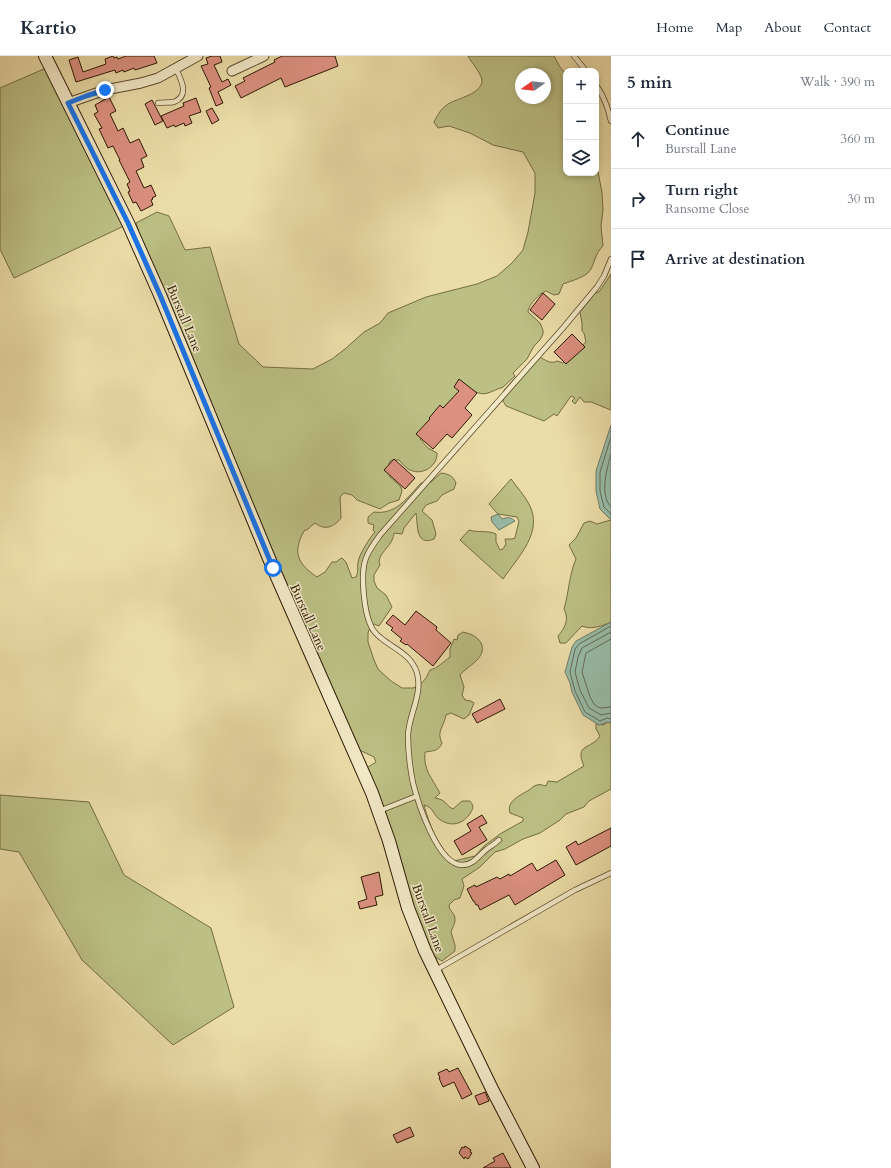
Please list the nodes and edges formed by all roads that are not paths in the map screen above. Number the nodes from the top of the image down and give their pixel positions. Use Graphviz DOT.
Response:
graph roads {
  1 [pos="45,56"];
  2 [pos="198,56"];
  3 [pos="264,56"];
  4 [pos="574,56"];
  5 [pos="584,68"];
  6 [pos="176,69"];
  7 [pos="232,71"];
  8 [pos="599,89"];
  9 [pos="68,103"];
  10 [pos="158,103"];
  11 [pos="611,121"];
  12 [pos="611,258"];
  13 [pos="417,796"];
  14 [pos="379,811"];
  15 [pos="499,840"];
  16 [pos="611,873"];
  17 [pos="434,971"];
  18 [pos="533,1168"];
  1 -- 9 [label="street, Burstall Lane"];
  2 -- 6 [label="street"];
  3 -- 7 [label="street"];
  4 -- 5 [label="lane"];
  6 -- 9 [label="street"];
  6 -- 10 [label="lane"];
  8 -- 11 [label="lane"];
  9 -- 14 [label="street, Burstall Lane"];
  12 -- 13 [label="lane"];
  13 -- 14 [label="lane"];
  13 -- 15 [label="lane"];
  14 -- 17 [label="street, Burstall Lane"];
  16 -- 17 [label="lane"];
  17 -- 18 [label="street, Burstall Lane"];
}
